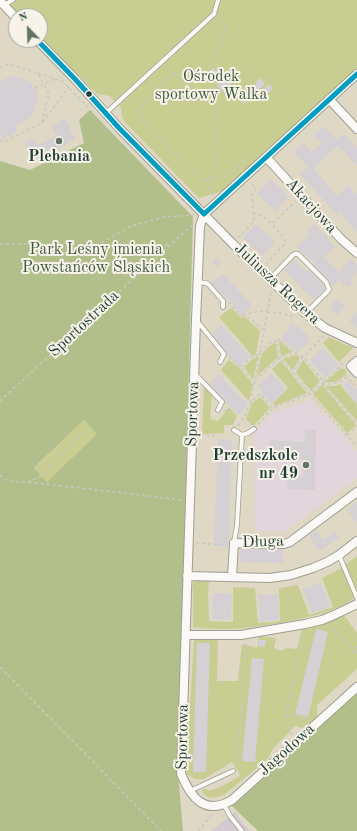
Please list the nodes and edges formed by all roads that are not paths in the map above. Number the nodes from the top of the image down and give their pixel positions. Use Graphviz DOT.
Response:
graph roads {
  1 [pos="13,0"];
  2 [pos="218,0"];
  3 [pos="1,4"];
  4 [pos="46,48"];
  5 [pos="357,74"];
  6 [pos="329,99"];
  7 [pos="105,113"];
  8 [pos="357,129"];
  9 [pos="266,157"];
  10 [pos="204,214"];
  11 [pos="357,253"];
  12 [pos="271,280"];
  13 [pos="197,282"];
  14 [pos="223,307"];
  15 [pos="305,313"];
  16 [pos="196,320"];
  17 [pos="357,343"];
  18 [pos="357,361"];
  19 [pos="220,362"];
  20 [pos="194,373"];
  21 [pos="357,373"];
  22 [pos="218,410"];
  23 [pos="254,428"];
  24 [pos="234,430"];
  25 [pos="242,435"];
  26 [pos="357,492"];
  27 [pos="357,541"];
  28 [pos="234,545"];
  29 [pos="339,555"];
  30 [pos="187,576"];
  31 [pos="232,577"];
  32 [pos="357,598"];
  33 [pos="357,604"];
  34 [pos="186,635"];
  35 [pos="357,687"];
  36 [pos="233,771"];
  37 [pos="189,791"];
  38 [pos="224,804"];
  39 [pos="212,807"];
  40 [pos="240,830"];
  1 -- 3 [label="lane"];
  2 -- 7 [label="lane"];
  4 -- 7 [label="street, Juliusza Rogera"];
  5 -- 6 [label="street"];
  6 -- 8 [label="street"];
  6 -- 9 [label="street"];
  7 -- 10 [label="street, Juliusza Rogera"];
  9 -- 10 [label="street"];
  9 -- 11 [label="street, Akacjowa"];
  10 -- 12 [label="street, Juliusza Rogera"];
  10 -- 13 [label="street, Sportowa"];
  12 -- 15 [label="street, Juliusza Rogera"];
  12 -- 15 [label="lane"];
  13 -- 14 [label="lane"];
  13 -- 16 [label="street, Sportowa"];
  15 -- 17 [label="street, Juliusza Rogera"];
  16 -- 19 [label="lane"];
  16 -- 20 [label="street, Sportowa"];
  18 -- 21 [label="street"];
  20 -- 22 [label="lane"];
  20 -- 30 [label="street, Sportowa"];
  23 -- 25 [label="lane"];
  24 -- 25 [label="lane"];
  25 -- 28 [label="lane"];
  26 -- 28 [label="street, Długa"];
  27 -- 29 [label="street"];
  28 -- 31 [label="street, Długa"];
  29 -- 31 [label="street"];
  29 -- 32 [label="lane"];
  30 -- 31 [label="street"];
  30 -- 34 [label="street, Sportowa"];
  33 -- 34 [label="street"];
  34 -- 37 [label="street, Sportowa"];
  35 -- 38 [label="street, Jagodowa"];
  36 -- 37 [label="lane"];
  37 -- 39 [label="street, Sportowa"];
  38 -- 39 [label="street, Jagodowa"];
  38 -- 40 [label="lane"];
}
